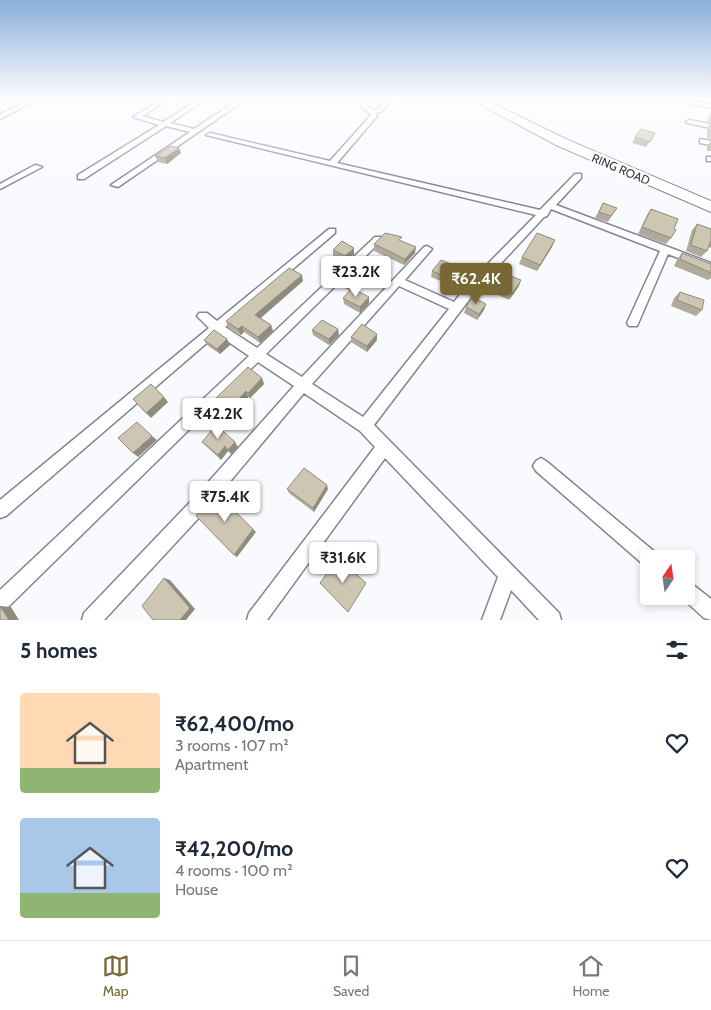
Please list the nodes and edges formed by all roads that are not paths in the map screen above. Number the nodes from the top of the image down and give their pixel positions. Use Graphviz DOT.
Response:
graph roads {
  1 [pos="154,129"];
  2 [pos="185,129"];
  3 [pos="197,129"];
  4 [pos="363,129"];
  5 [pos="535,129"];
  6 [pos="546,129"];
  7 [pos="194,131"];
  8 [pos="210,135"];
  9 [pos="332,164"];
  10 [pos="38,167"];
  11 [pos="578,176"];
  12 [pos="81,177"];
  13 [pos="115,185"];
  14 [pos="0,187"];
  15 [pos="711,200"];
  16 [pos="711,207"];
  17 [pos="547,210"];
  18 [pos="332,231"];
  19 [pos="378,239"];
  20 [pos="427,249"];
  21 [pos="665,250"];
  22 [pos="711,267"];
  23 [pos="397,281"];
  24 [pos="457,308"];
  25 [pos="203,316"];
  26 [pos="632,323"];
  27 [pos="217,328"];
  28 [pos="259,354"];
  29 [pos="304,384"];
  30 [pos="365,426"];
  31 [pos="385,446"];
  32 [pos="541,466"];
  33 [pos="0,510"];
  34 [pos="640,550"];
  35 [pos="508,574"];
  36 [pos="695,598"];
  37 [pos="0,603"];
  38 [pos="711,611"];
  39 [pos="91,620"];
  40 [pos="256,620"];
  41 [pos="491,620"];
  42 [pos="552,620"];
  1 -- 12 [label="street"];
  2 -- 7 [label="street"];
  3 -- 7 [label="street"];
  4 -- 9 [label="street"];
  5 -- 16 [label="highway, RING ROAD"];
  6 -- 15 [label="highway, RING ROAD"];
  7 -- 13 [label="street"];
  8 -- 9 [label="street"];
  9 -- 17 [label="street"];
  10 -- 14 [label="street"];
  11 -- 17 [label="street"];
  17 -- 21 [label="street"];
  17 -- 24 [label="street"];
  18 -- 27 [label="street"];
  19 -- 28 [label="street"];
  20 -- 23 [label="street"];
  21 -- 22 [label="street"];
  21 -- 26 [label="street"];
  23 -- 24 [label="street"];
  23 -- 29 [label="street"];
  24 -- 30 [label="street"];
  25 -- 27 [label="street"];
  27 -- 28 [label="street"];
  27 -- 33 [label="street"];
  28 -- 29 [label="street"];
  28 -- 37 [label="street"];
  29 -- 30 [label="street"];
  29 -- 39 [label="street"];
  30 -- 31 [label="street"];
  31 -- 35 [label="street"];
  31 -- 40 [label="street"];
  32 -- 34 [label="street"];
  35 -- 41 [label="street"];
  35 -- 42 [label="street"];
  36 -- 38 [label="street"];
}
